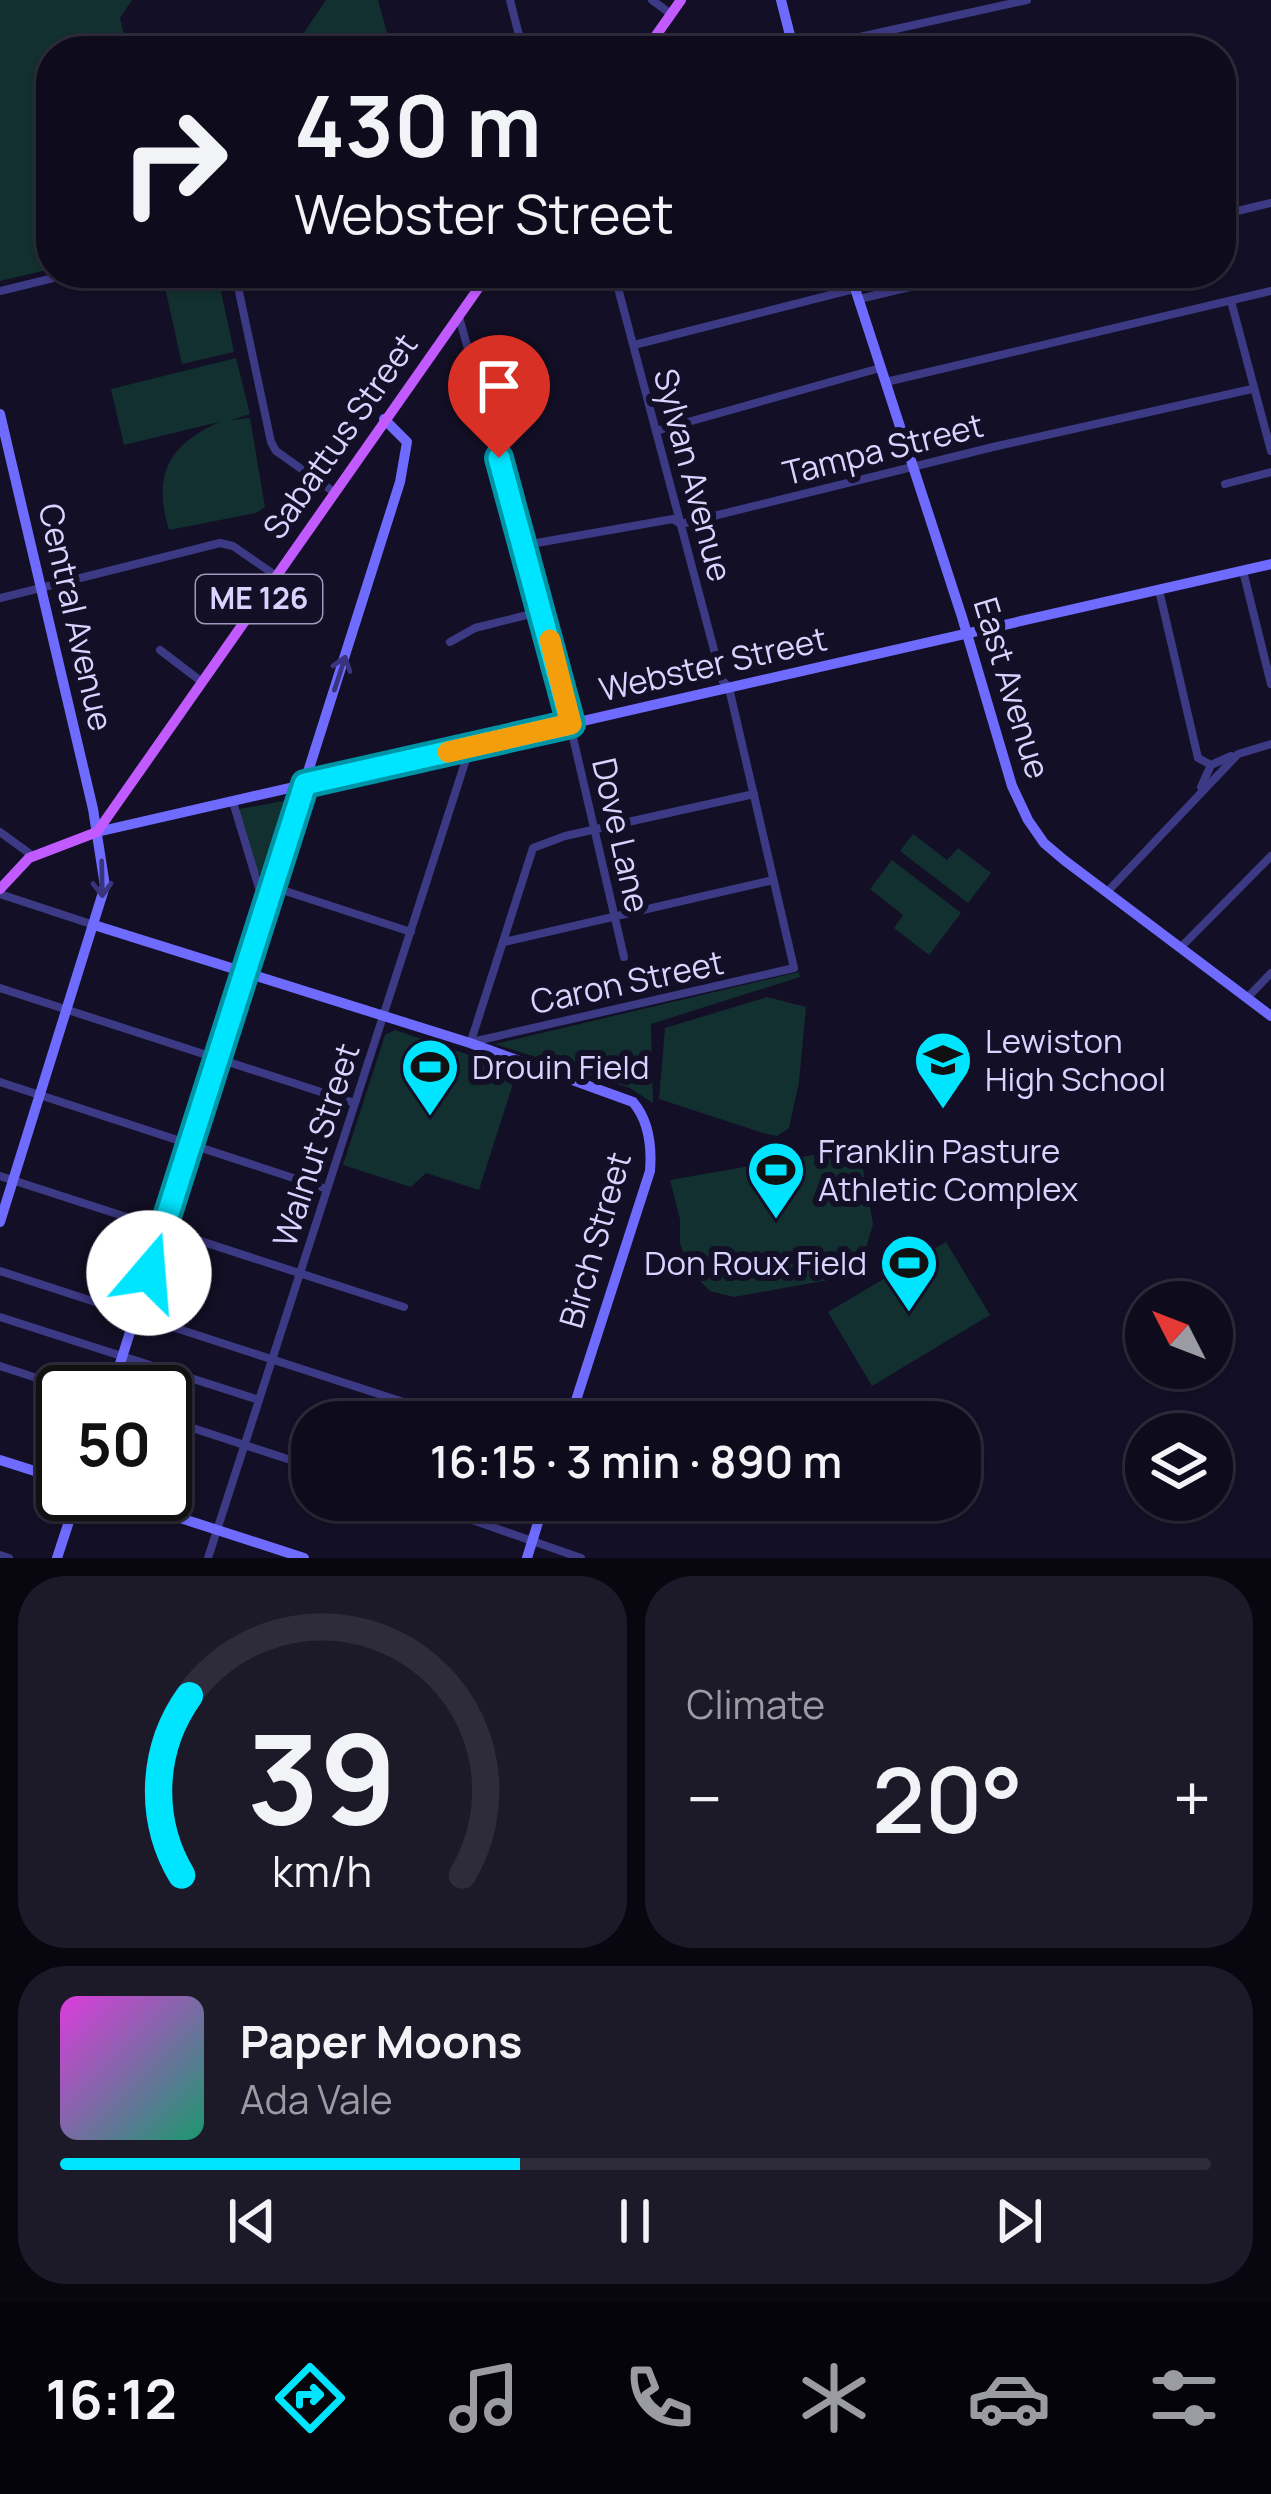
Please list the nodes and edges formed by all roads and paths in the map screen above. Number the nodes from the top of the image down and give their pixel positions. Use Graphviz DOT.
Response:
graph roads {
  1 [pos="510,0"];
  2 [pos="652,0"];
  3 [pos="681,0"];
  4 [pos="781,0"];
  5 [pos="1027,0"];
  6 [pos="671,14"];
  7 [pos="520,36"];
  8 [pos="656,36"];
  9 [pos="791,36"];
  10 [pos="863,36"];
  11 [pos="1271,203"];
  12 [pos="1236,211"];
  13 [pos="36,282"];
  14 [pos="238,288"];
  15 [pos="478,288"];
  16 [pos="618,288"];
  17 [pos="854,288"];
  18 [pos="889,288"];
  19 [pos="0,291"];
  20 [pos="1271,291"];
  21 [pos="856,294"];
  22 [pos="1231,301"];
  23 [pos="458,316"];
  24 [pos="634,345"];
  25 [pos="880,368"];
  26 [pos="884,382"];
  27 [pos="1252,389"];
  28 [pos="0,415"];
  29 [pos="384,419"];
  30 [pos="656,430"];
  31 [pos="1271,451"];
  32 [pos="912,467"];
  33 [pos="1271,472"];
  34 [pos="1225,484"];
  35 [pos="334,492"];
  36 [pos="681,524"];
  37 [pos="525,545"];
  38 [pos="1271,564"];
  39 [pos="1243,571"];
  40 [pos="275,575"];
  41 [pos="41,588"];
  42 [pos="1159,590"];
  43 [pos="0,598"];
  44 [pos="542,611"];
  45 [pos="967,634"];
  46 [pos="450,643"];
  47 [pos="160,650"];
  48 [pos="203,683"];
  49 [pos="1271,684"];
  50 [pos="729,688"];
  51 [pos="571,724"];
  52 [pos="1271,745"];
  53 [pos="470,747"];
  54 [pos="1238,754"];
  55 [pos="1211,766"];
  56 [pos="305,784"];
  57 [pos="1199,791"];
  58 [pos="754,794"];
  59 [pos="233,801"];
  60 [pos="596,830"];
  61 [pos="0,832"];
  62 [pos="97,832"];
  63 [pos="33,856"];
  64 [pos="1271,856"];
  65 [pos="773,880"];
  66 [pos="273,887"];
  67 [pos="0,891"];
  68 [pos="1108,891"];
  69 [pos="266,909"];
  70 [pos="615,917"];
  71 [pos="94,925"];
  72 [pos="411,932"];
  73 [pos="502,942"];
  74 [pos="1181,946"];
  75 [pos="624,957"];
  76 [pos="794,968"];
  77 [pos="245,973"];
  78 [pos="1271,973"];
  79 [pos="0,988"];
  80 [pos="1248,997"];
  81 [pos="69,1010"];
  82 [pos="1271,1016"];
  83 [pos="381,1018"];
  84 [pos="470,1043"];
  85 [pos="218,1059"];
  86 [pos="0,1082"];
  87 [pos="41,1095"];
  88 [pos="355,1103"];
  89 [pos="190,1144"];
  90 [pos="0,1176"];
  91 [pos="14,1181"];
  92 [pos="327,1190"];
  93 [pos="0,1222"];
  94 [pos="163,1230"];
  95 [pos="0,1271"];
  96 [pos="300,1274"];
  97 [pos="404,1307"];
  98 [pos="136,1315"];
  99 [pos="0,1317"];
  100 [pos="122,1357"];
  101 [pos="272,1360"];
  102 [pos="119,1365"];
  103 [pos="0,1366"];
  104 [pos="36,1378"];
  105 [pos="259,1400"];
  106 [pos="400,1401"];
  107 [pos="575,1401"];
  108 [pos="192,1428"];
  109 [pos="244,1445"];
  110 [pos="0,1460"];
  111 [pos="291,1460"];
  112 [pos="36,1471"];
  113 [pos="69,1521"];
  114 [pos="189,1521"];
  115 [pos="479,1521"];
  116 [pos="539,1521"];
  117 [pos="217,1530"];
  118 [pos="533,1539"];
  119 [pos="0,1555"];
  120 [pos="9,1558"];
  121 [pos="57,1558"];
  122 [pos="208,1558"];
  123 [pos="304,1558"];
  124 [pos="527,1558"];
  125 [pos="581,1558"];
  1 -- 7 [label="street"];
  2 -- 6 [label="street"];
  3 -- 6 [label="main road"];
  4 -- 9 [label="street"];
  5 -- 10 [label="street"];
  6 -- 8 [label="main road"];
  11 -- 12 [label="street"];
  13 -- 19 [label="street"];
  14 -- 35 [label="street"];
  15 -- 23 [label="main road, Sabattus Street / ME 126"];
  16 -- 24 [label="street, Sylvan Avenue"];
  17 -- 21 [label="street, East Avenue"];
  18 -- 21 [label="street"];
  20 -- 22 [label="street"];
  21 -- 24 [label="street"];
  21 -- 25 [label="street, East Avenue"];
  22 -- 26 [label="street"];
  22 -- 27 [label="street"];
  23 -- 29 [label="main road, Sabattus Street / ME 126"];
  23 -- 37 [label="street, Dove Lane"];
  24 -- 30 [label="street, Sylvan Avenue"];
  25 -- 26 [label="street, East Avenue"];
  25 -- 30 [label="street"];
  26 -- 32 [label="street, East Avenue"];
  27 -- 31 [label="street"];
  27 -- 32 [label="street, Tampa Street"];
  28 -- 41 [label="street, Central Avenue"];
  29 -- 35 [label="main road, Sabattus Street / ME 126"];
  56 -- 29 [label="street, one-way"];
  30 -- 36 [label="street, Sylvan Avenue"];
  32 -- 36 [label="street, Tampa Street"];
  32 -- 45 [label="street, East Avenue"];
  33 -- 34 [label="street"];
  35 -- 40 [label="main road, Sabattus Street / ME 126"];
  36 -- 37 [label="street, Tampa Street"];
  36 -- 50 [label="street, Sylvan Avenue"];
  37 -- 44 [label="street, Dove Lane"];
  38 -- 39 [label="street, Webster Street"];
  39 -- 42 [label="street, Webster Street"];
  39 -- 49 [label="street"];
  40 -- 41 [label="street"];
  40 -- 48 [label="main road, Sabattus Street / ME 126"];
  41 -- 43 [label="street"];
  41 -- 62 [label="street, Central Avenue"];
  42 -- 45 [label="street, Webster Street"];
  42 -- 55 [label="street"];
  44 -- 46 [label="street"];
  44 -- 51 [label="street, Dove Lane"];
  45 -- 50 [label="street, Webster Street"];
  45 -- 68 [label="street, East Avenue"];
  47 -- 48 [label="street"];
  48 -- 62 [label="main road, Sabattus Street / ME 126"];
  50 -- 51 [label="street, Webster Street"];
  50 -- 58 [label="street, Sylvan Avenue"];
  51 -- 53 [label="street, Webster Street"];
  51 -- 60 [label="street, Dove Lane"];
  52 -- 54 [label="street"];
  53 -- 56 [label="street, Webster Street"];
  53 -- 72 [label="street, Walnut Street"];
  54 -- 55 [label="street"];
  54 -- 57 [label="street"];
  55 -- 57 [label="street"];
  56 -- 59 [label="street, Webster Street"];
  56 -- 66 [label="street"];
  57 -- 68 [label="street"];
  58 -- 60 [label="street"];
  58 -- 65 [label="street, Sylvan Avenue"];
  59 -- 62 [label="street, Webster Street"];
  59 -- 69 [label="street"];
  60 -- 70 [label="street, Dove Lane"];
  60 -- 73 [label="street"];
  61 -- 63 [label="street"];
  62 -- 63 [label="main road"];
  62 -- 71 [label="street, Central Avenue, one-way"];
  63 -- 67 [label="main road"];
  64 -- 74 [label="street"];
  65 -- 70 [label="street"];
  65 -- 76 [label="street, Sylvan Avenue"];
  66 -- 69 [label="street"];
  66 -- 72 [label="street"];
  67 -- 71 [label="street"];
  68 -- 74 [label="street, East Avenue"];
  69 -- 77 [label="street"];
  70 -- 73 [label="street"];
  70 -- 75 [label="street, Dove Lane"];
  71 -- 77 [label="street, Birch Street"];
  71 -- 81 [label="street, Central Avenue"];
  72 -- 83 [label="street, Walnut Street"];
  73 -- 84 [label="street"];
  74 -- 80 [label="street, East Avenue"];
  76 -- 84 [label="street, Caron Street"];
  77 -- 83 [label="street, Birch Street"];
  77 -- 85 [label="street"];
  78 -- 80 [label="street"];
  79 -- 81 [label="street"];
  80 -- 82 [label="street, East Avenue"];
  81 -- 85 [label="street"];
  81 -- 87 [label="street, Central Avenue"];
  83 -- 84 [label="street, Birch Street"];
  83 -- 88 [label="street, Walnut Street"];
  84 -- 107 [label="street, Birch Street"];
  85 -- 88 [label="street"];
  85 -- 89 [label="street"];
  86 -- 87 [label="street"];
  87 -- 89 [label="street"];
  87 -- 91 [label="street, Central Avenue"];
  88 -- 92 [label="street, Walnut Street"];
  89 -- 92 [label="street"];
  89 -- 94 [label="street"];
  90 -- 91 [label="street"];
  91 -- 93 [label="street, Central Avenue"];
  91 -- 94 [label="street"];
  92 -- 96 [label="street, Walnut Street"];
  94 -- 96 [label="street"];
  94 -- 98 [label="street"];
  95 -- 98 [label="street"];
  96 -- 97 [label="street"];
  96 -- 101 [label="street, Walnut Street"];
  98 -- 100 [label="street"];
  98 -- 101 [label="street"];
  99 -- 100 [label="street"];
  100 -- 102 [label="street"];
  100 -- 105 [label="street"];
  101 -- 105 [label="street, Walnut Street"];
  101 -- 106 [label="street"];
  103 -- 104 [label="street"];
  105 -- 109 [label="street, Walnut Street"];
  108 -- 109 [label="street"];
  109 -- 111 [label="street"];
  109 -- 117 [label="street, Walnut Street"];
  110 -- 112 [label="street"];
  113 -- 121 [label="street"];
  114 -- 117 [label="street"];
  115 -- 118 [label="street"];
  116 -- 118 [label="street"];
  117 -- 122 [label="street, Walnut Street"];
  117 -- 123 [label="street"];
  118 -- 124 [label="street"];
  118 -- 125 [label="street"];
  119 -- 120 [label="street"];
}
